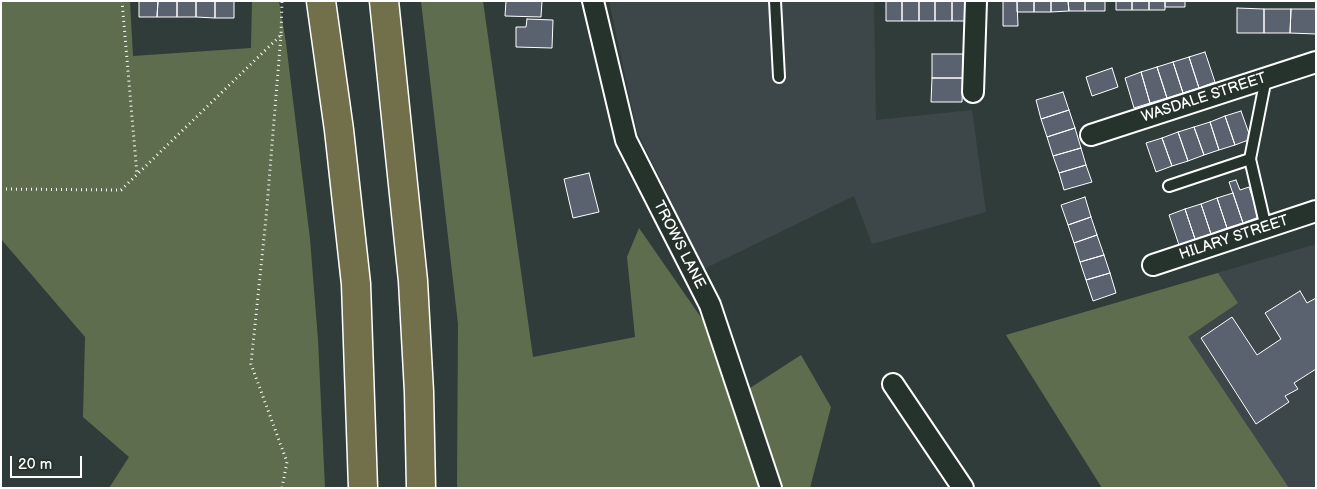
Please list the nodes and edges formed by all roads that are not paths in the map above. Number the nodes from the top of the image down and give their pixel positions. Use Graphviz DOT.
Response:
graph roads {
  1 [pos="321,1"];
  2 [pos="384,1"];
  3 [pos="593,1"];
  4 [pos="775,1"];
  5 [pos="976,1"];
  6 [pos="1316,62"];
  7 [pos="779,77"];
  8 [pos="1266,78"];
  9 [pos="973,92"];
  10 [pos="1092,135"];
  11 [pos="1250,159"];
  12 [pos="1169,186"];
  13 [pos="1316,211"];
  14 [pos="1266,228"];
  15 [pos="1153,265"];
  16 [pos="893,384"];
  17 [pos="362,488"];
  18 [pos="421,488"];
  19 [pos="772,488"];
  20 [pos="963,488"];
  1 -- 17 [label="highway"];
  2 -- 18 [label="highway"];
  3 -- 19 [label="street, TROWS LANE"];
  4 -- 7 [label="lane"];
  5 -- 9 [label="street"];
  6 -- 8 [label="street, WASDALE STREET"];
  8 -- 10 [label="street, WASDALE STREET"];
  8 -- 11 [label="lane"];
  11 -- 12 [label="lane"];
  11 -- 14 [label="lane"];
  13 -- 14 [label="street, HILARY STREET"];
  14 -- 15 [label="street, HILARY STREET"];
  16 -- 20 [label="street"];
}
